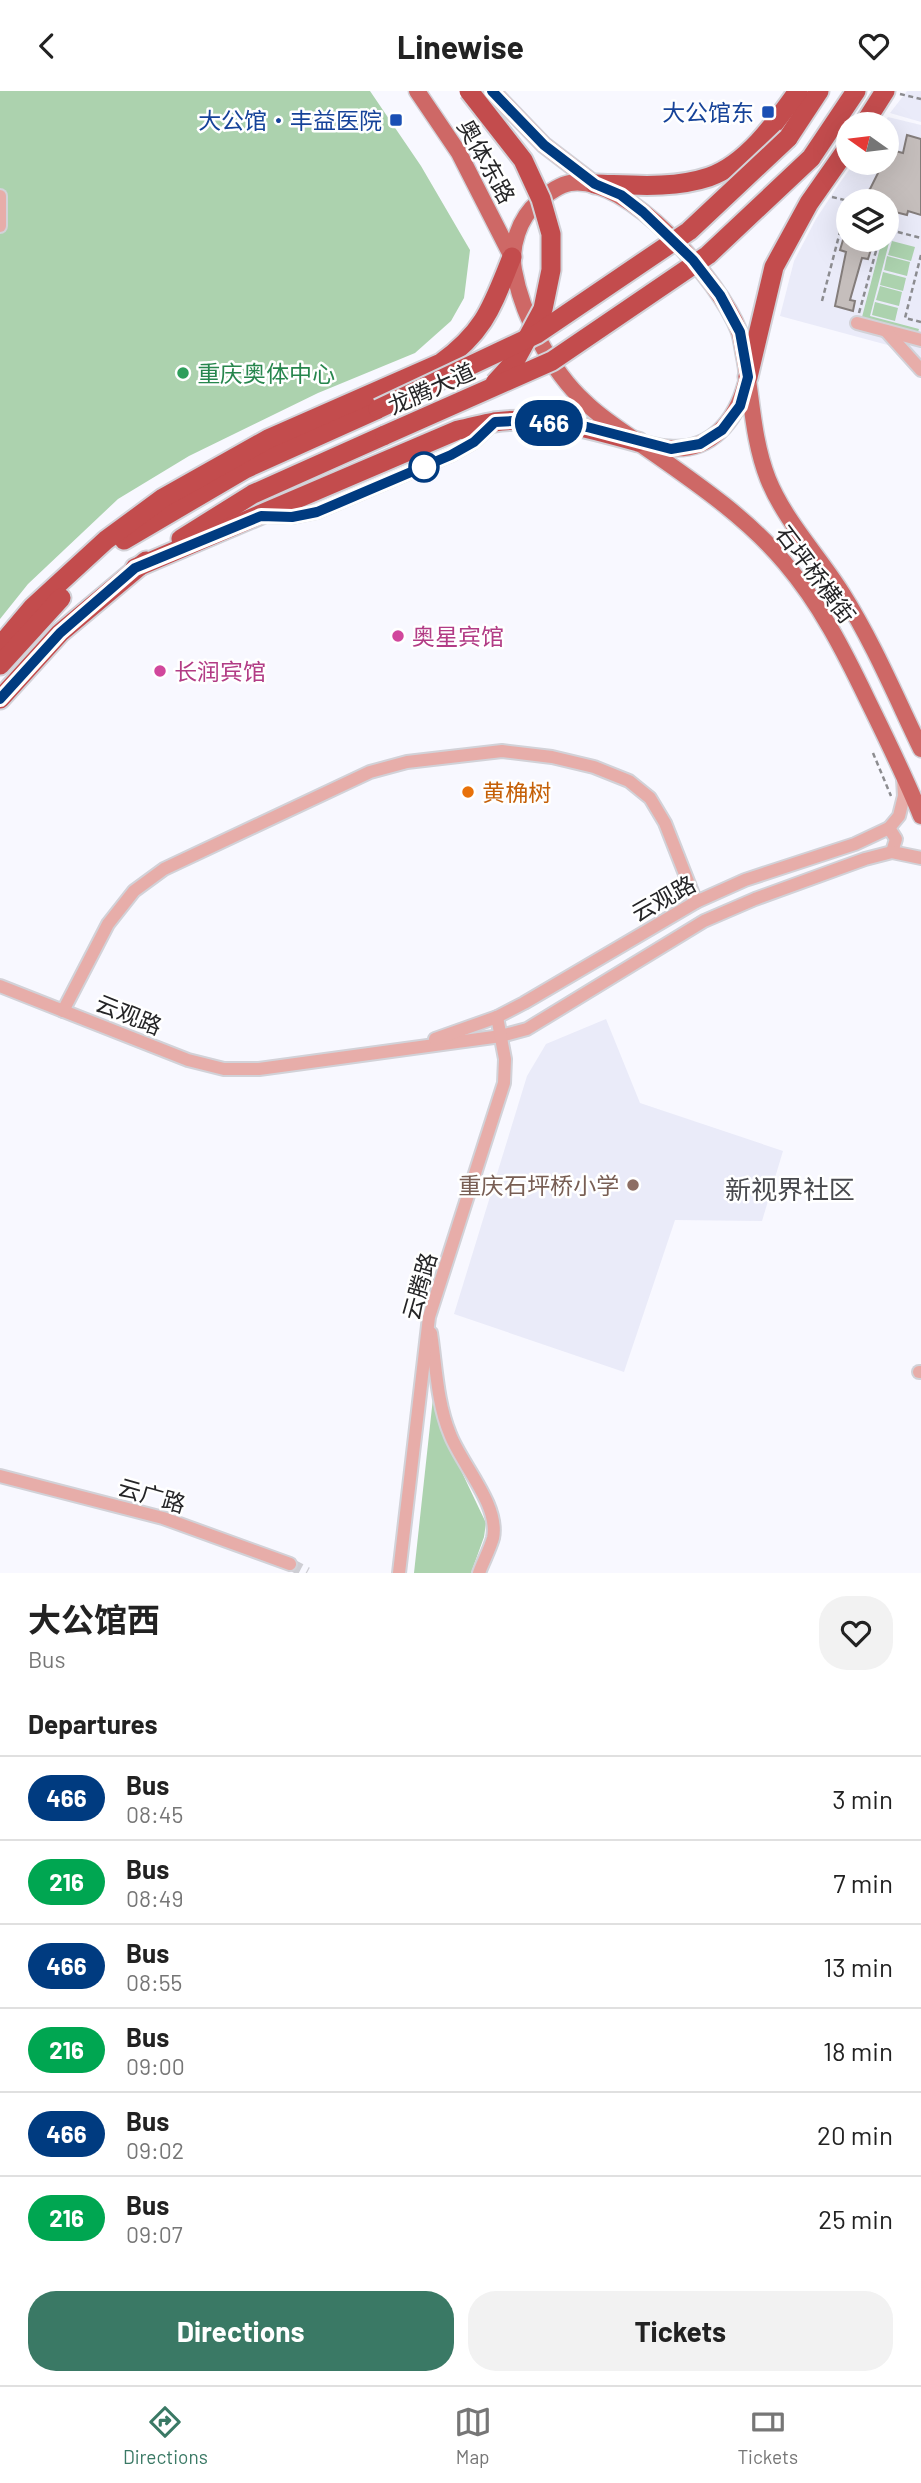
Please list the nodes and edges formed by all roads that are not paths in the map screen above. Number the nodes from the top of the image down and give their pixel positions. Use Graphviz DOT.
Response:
graph roads {
  1 [pos="417,91"];
  2 [pos="470,91"];
  3 [pos="492,91"];
  4 [pos="798,91"];
  5 [pos="819,91"];
  6 [pos="856,91"];
  7 [pos="888,91"];
  8 [pos="873,112"];
  9 [pos="836,164"];
  10 [pos="595,184"];
  11 [pos="0,196"];
  12 [pos="0,226"];
  13 [pos="512,257"];
  14 [pos="857,323"];
  15 [pos="885,331"];
  16 [pos="921,340"];
  17 [pos="921,370"];
  18 [pos="748,377"];
  19 [pos="490,389"];
  20 [pos="638,442"];
  21 [pos="135,568"];
  22 [pos="0,646"];
  23 [pos="0,665"];
  24 [pos="0,699"];
  25 [pos="921,749"];
  26 [pos="903,773"];
  27 [pos="921,816"];
  28 [pos="889,828"];
  29 [pos="892,852"];
  30 [pos="921,858"];
  31 [pos="696,902"];
  32 [pos="0,986"];
  33 [pos="63,1011"];
  34 [pos="497,1017"];
  35 [pos="501,1036"];
  36 [pos="412,1047"];
  37 [pos="429,1317"];
  38 [pos="0,1476"];
  39 [pos="290,1564"];
  40 [pos="399,1573"];
  41 [pos="479,1573"];
  1 -- 13 [label="main road, 奥体东路"];
  2 -- 19 [label="highway, bridge"];
  3 -- 10 [label="main road, 奥体东路"];
  4 -- 10 [label="highway"];
  5 -- 23 [label="highway, 龙腾大道, bridge"];
  6 -- 19 [label="highway, 龙腾大道, bridge"];
  7 -- 8 [label="highway"];
  9 -- 18 [label="highway"];
  10 -- 13 [label="main road"];
  10 -- 18 [label="main road"];
  11 -- 12 [label="street"];
  13 -- 20 [label="main road"];
  13 -- 22 [label="highway"];
  14 -- 15 [label="street"];
  15 -- 16 [label="street"];
  15 -- 17 [label="street"];
  18 -- 20 [label="main road"];
  18 -- 25 [label="main road, 石坪桥横街"];
  19 -- 21 [label="highway, 龙腾大道, bridge"];
  20 -- 21 [label="highway"];
  20 -- 26 [label="main road, 石坪桥横街"];
  21 -- 24 [label="highway, 龙腾大道"];
  26 -- 27 [label="main road, 石坪桥横街"];
  26 -- 28 [label="street"];
  28 -- 29 [label="street"];
  28 -- 31 [label="street, 云观路"];
  29 -- 30 [label="street, 云观路"];
  29 -- 35 [label="street, 云观路"];
  31 -- 33 [label="street"];
  31 -- 34 [label="street, 云观路"];
  32 -- 33 [label="street, 云观路"];
  33 -- 36 [label="street, 云观路"];
  34 -- 35 [label="street, 云腾路"];
  34 -- 36 [label="street, 云观路"];
  35 -- 36 [label="street, 云观路"];
  35 -- 37 [label="street, 云腾路"];
  37 -- 40 [label="street, 云腾路"];
  37 -- 41 [label="street"];
  38 -- 39 [label="street, 云广路"];
}
